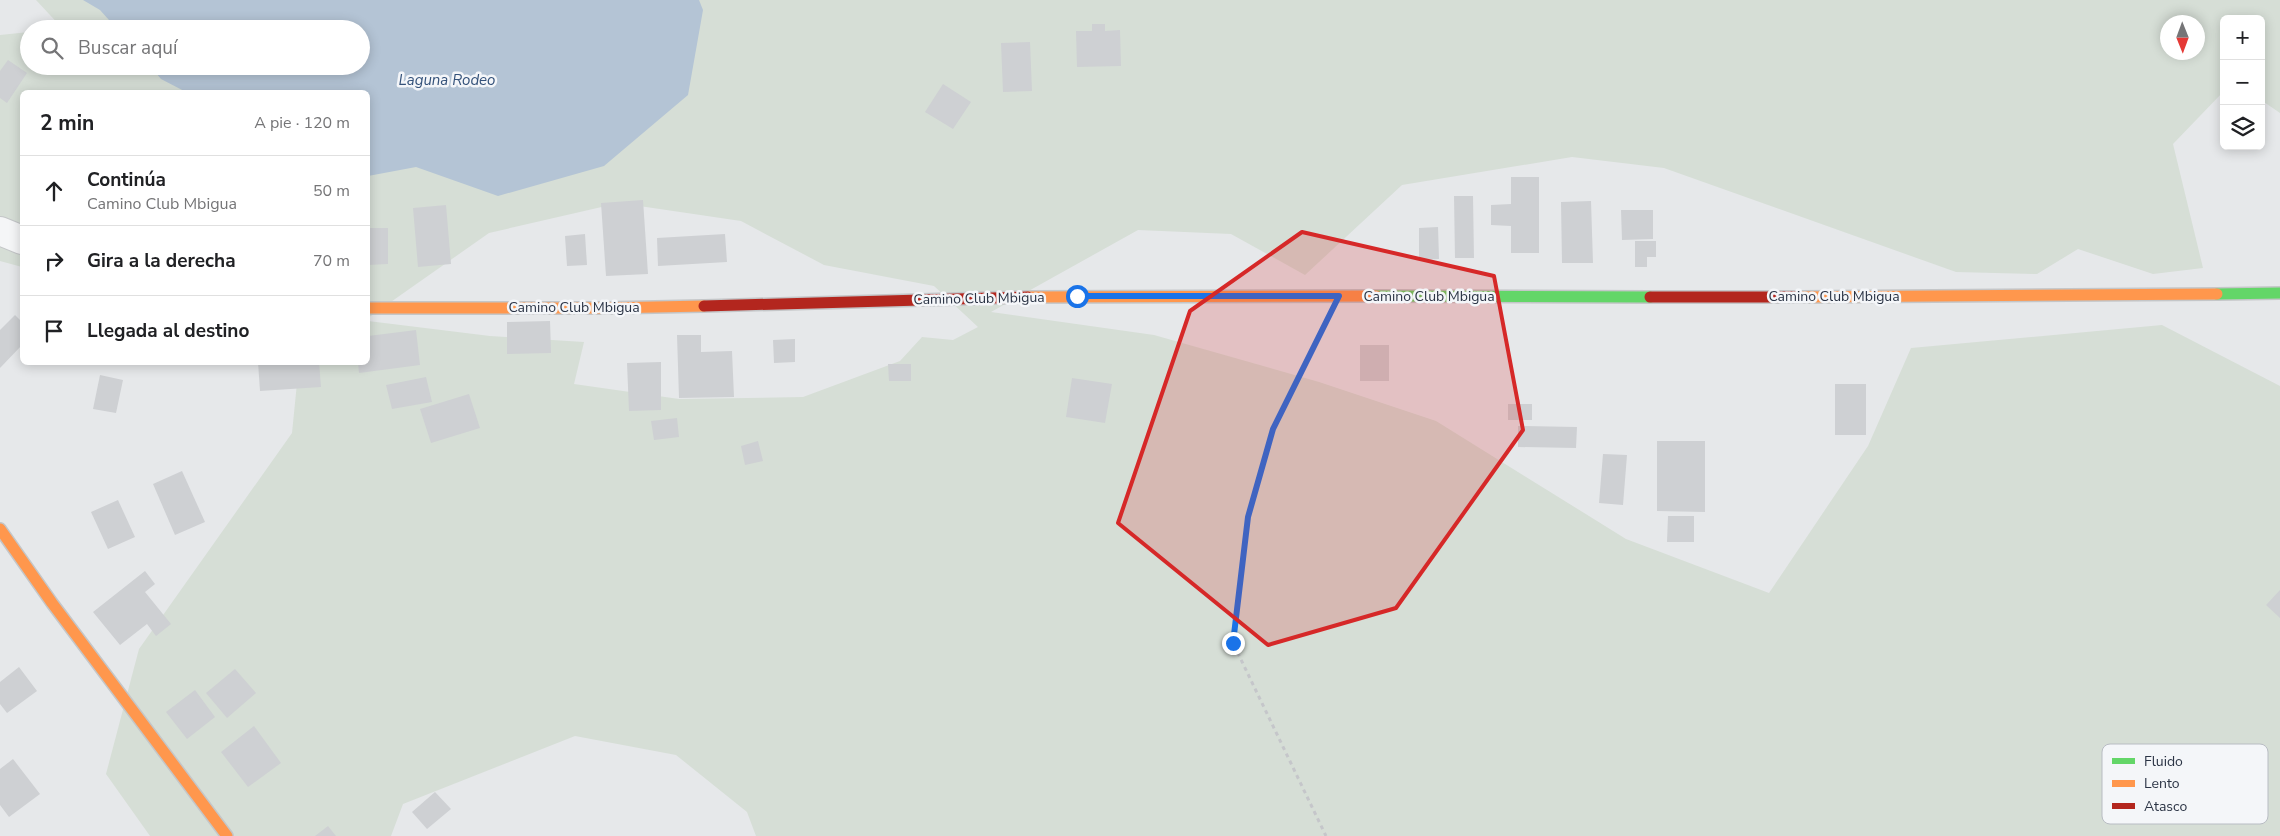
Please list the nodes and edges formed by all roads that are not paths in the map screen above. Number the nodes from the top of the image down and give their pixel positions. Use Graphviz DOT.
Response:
graph roads {
  1 [pos="0,231"];
  2 [pos="20,239"];
  3 [pos="2280,293"];
  4 [pos="370,308"];
  5 [pos="0,530"];
  6 [pos="227,836"];
  1 -- 2 [label="street"];
  3 -- 4 [label="street, Camino Club Mbigua"];
  5 -- 6 [label="street"];
}
